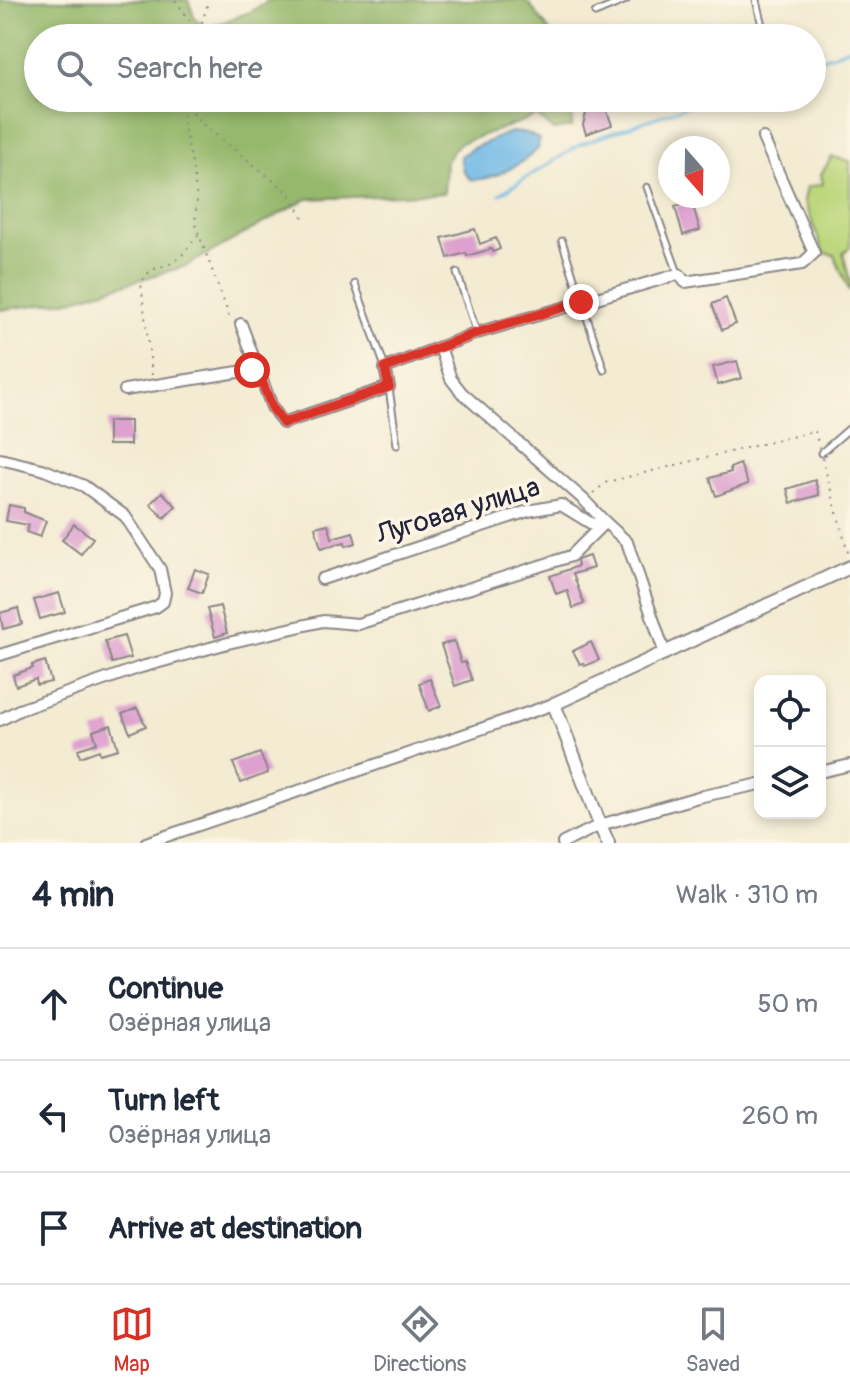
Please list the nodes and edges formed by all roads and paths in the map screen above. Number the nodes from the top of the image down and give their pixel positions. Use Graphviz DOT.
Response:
graph roads {
  1 [pos="175,0"];
  2 [pos="209,0"];
  3 [pos="626,0"];
  4 [pos="756,0"];
  5 [pos="595,13"];
  6 [pos="192,24"];
  7 [pos="202,24"];
  8 [pos="760,24"];
  9 [pos="183,112"];
  10 [pos="193,112"];
  11 [pos="763,138"];
  12 [pos="647,187"];
  13 [pos="304,219"];
  14 [pos="199,234"];
  15 [pos="562,241"];
  16 [pos="457,273"];
  17 [pos="679,274"];
  18 [pos="355,284"];
  19 [pos="581,302"];
  20 [pos="236,323"];
  21 [pos="477,333"];
  22 [pos="440,347"];
  23 [pos="385,368"];
  24 [pos="257,369"];
  25 [pos="604,370"];
  26 [pos="153,385"];
  27 [pos="389,387"];
  28 [pos="125,390"];
  29 [pos="850,428"];
  30 [pos="397,445"];
  31 [pos="821,453"];
  32 [pos="0,459"];
  33 [pos="584,500"];
  34 [pos="605,522"];
  35 [pos="850,561"];
  36 [pos="850,567"];
  37 [pos="322,579"];
  38 [pos="665,654"];
  39 [pos="0,655"];
  40 [pos="554,704"];
  41 [pos="0,720"];
  42 [pos="850,765"];
  43 [pos="826,771"];
  44 [pos="754,785"];
  45 [pos="600,825"];
  46 [pos="146,843"];
  47 [pos="563,843"];
  48 [pos="608,843"];
  1 -- 6 [label="path"];
  2 -- 7 [label="path"];
  3 -- 5 [label="lane"];
  4 -- 8 [label="lane"];
  9 -- 14 [label="path"];
  10 -- 13 [label="path"];
  11 -- 17 [label="street"];
  12 -- 17 [label="lane"];
  14 -- 20 [label="path"];
  14 -- 26 [label="path"];
  15 -- 19 [label="lane"];
  16 -- 21 [label="lane"];
  17 -- 19 [label="street"];
  18 -- 23 [label="lane"];
  19 -- 21 [label="street"];
  19 -- 25 [label="lane"];
  20 -- 24 [label="street"];
  21 -- 22 [label="street"];
  22 -- 23 [label="street"];
  22 -- 33 [label="street"];
  23 -- 27 [label="street"];
  24 -- 26 [label="street"];
  24 -- 27 [label="street"];
  26 -- 28 [label="street"];
  27 -- 30 [label="lane"];
  29 -- 31 [label="lane"];
  31 -- 33 [label="path"];
  31 -- 35 [label="path"];
  32 -- 39 [label="street"];
  33 -- 34 [label="street"];
  34 -- 37 [label="street, Луговая улица"];
  34 -- 38 [label="street"];
  34 -- 41 [label="street"];
  36 -- 38 [label="street"];
  38 -- 40 [label="street"];
  40 -- 45 [label="street"];
  40 -- 46 [label="street"];
  42 -- 43 [label="street"];
  44 -- 45 [label="street"];
  45 -- 47 [label="street"];
  45 -- 48 [label="street"];
}
